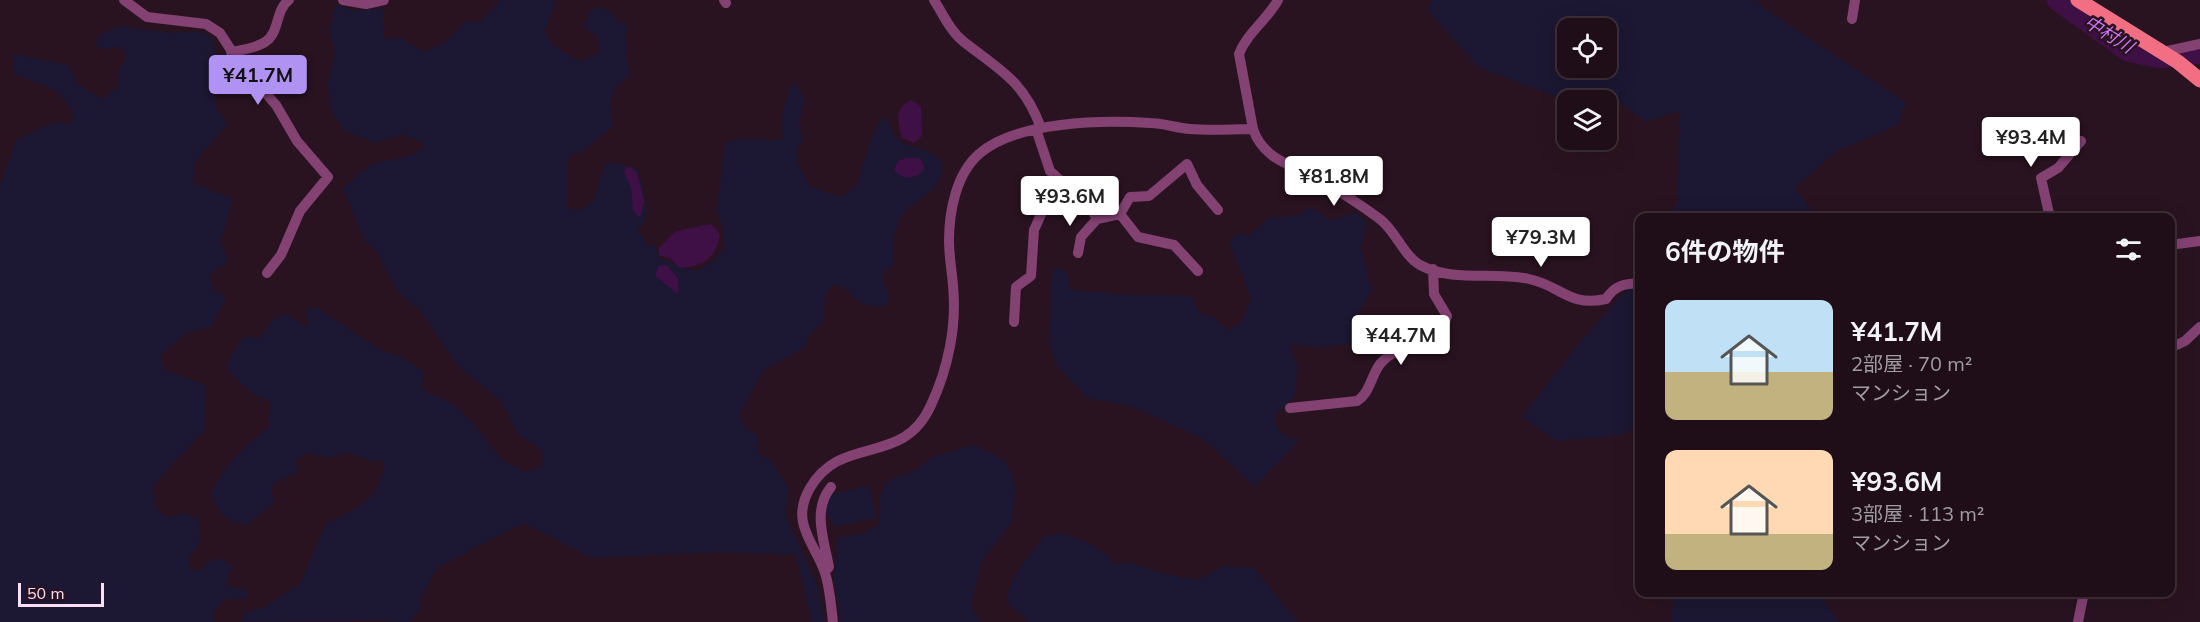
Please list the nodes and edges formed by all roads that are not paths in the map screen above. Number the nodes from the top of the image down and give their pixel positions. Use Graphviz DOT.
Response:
graph roads {
  1 [pos="124,0"];
  2 [pos="288,0"];
  3 [pos="343,0"];
  4 [pos="384,0"];
  5 [pos="934,0"];
  6 [pos="1278,0"];
  7 [pos="1855,0"];
  8 [pos="2078,0"];
  9 [pos="1852,18"];
  10 [pos="2200,44"];
  11 [pos="231,52"];
  12 [pos="2163,52"];
  13 [pos="2200,80"];
  14 [pos="1039,128"];
  15 [pos="1253,129"];
  16 [pos="2081,141"];
  17 [pos="1056,178"];
  18 [pos="1218,210"];
  19 [pos="2049,213"];
  20 [pos="1120,214"];
  21 [pos="1097,219"];
  22 [pos="2200,241"];
  23 [pos="2175,244"];
  24 [pos="1078,253"];
  25 [pos="1433,269"];
  26 [pos="1198,271"];
  27 [pos="267,273"];
  28 [pos="1635,283"];
  29 [pos="1014,322"];
  30 [pos="2200,327"];
  31 [pos="2175,346"];
  32 [pos="1290,408"];
  33 [pos="831,487"];
  34 [pos="825,571"];
  35 [pos="2084,597"];
  36 [pos="832,622"];
  37 [pos="2078,622"];
  1 -- 11 [label="street"];
  2 -- 11 [label="street"];
  3 -- 4 [label="street"];
  5 -- 14 [label="street"];
  6 -- 15 [label="street"];
  7 -- 9 [label="street"];
  8 -- 12 [label="main road"];
  10 -- 12 [label="street"];
  11 -- 27 [label="street"];
  12 -- 13 [label="main road"];
  14 -- 15 [label="street"];
  14 -- 17 [label="street"];
  14 -- 34 [label="street"];
  15 -- 25 [label="street"];
  16 -- 19 [label="street"];
  17 -- 21 [label="street"];
  17 -- 29 [label="street"];
  18 -- 20 [label="street"];
  20 -- 21 [label="street"];
  20 -- 26 [label="street"];
  21 -- 24 [label="street"];
  22 -- 23 [label="street"];
  25 -- 28 [label="street"];
  25 -- 32 [label="street"];
  30 -- 31 [label="street"];
  33 -- 34 [label="street"];
  34 -- 36 [label="street"];
  35 -- 37 [label="street"];
}
